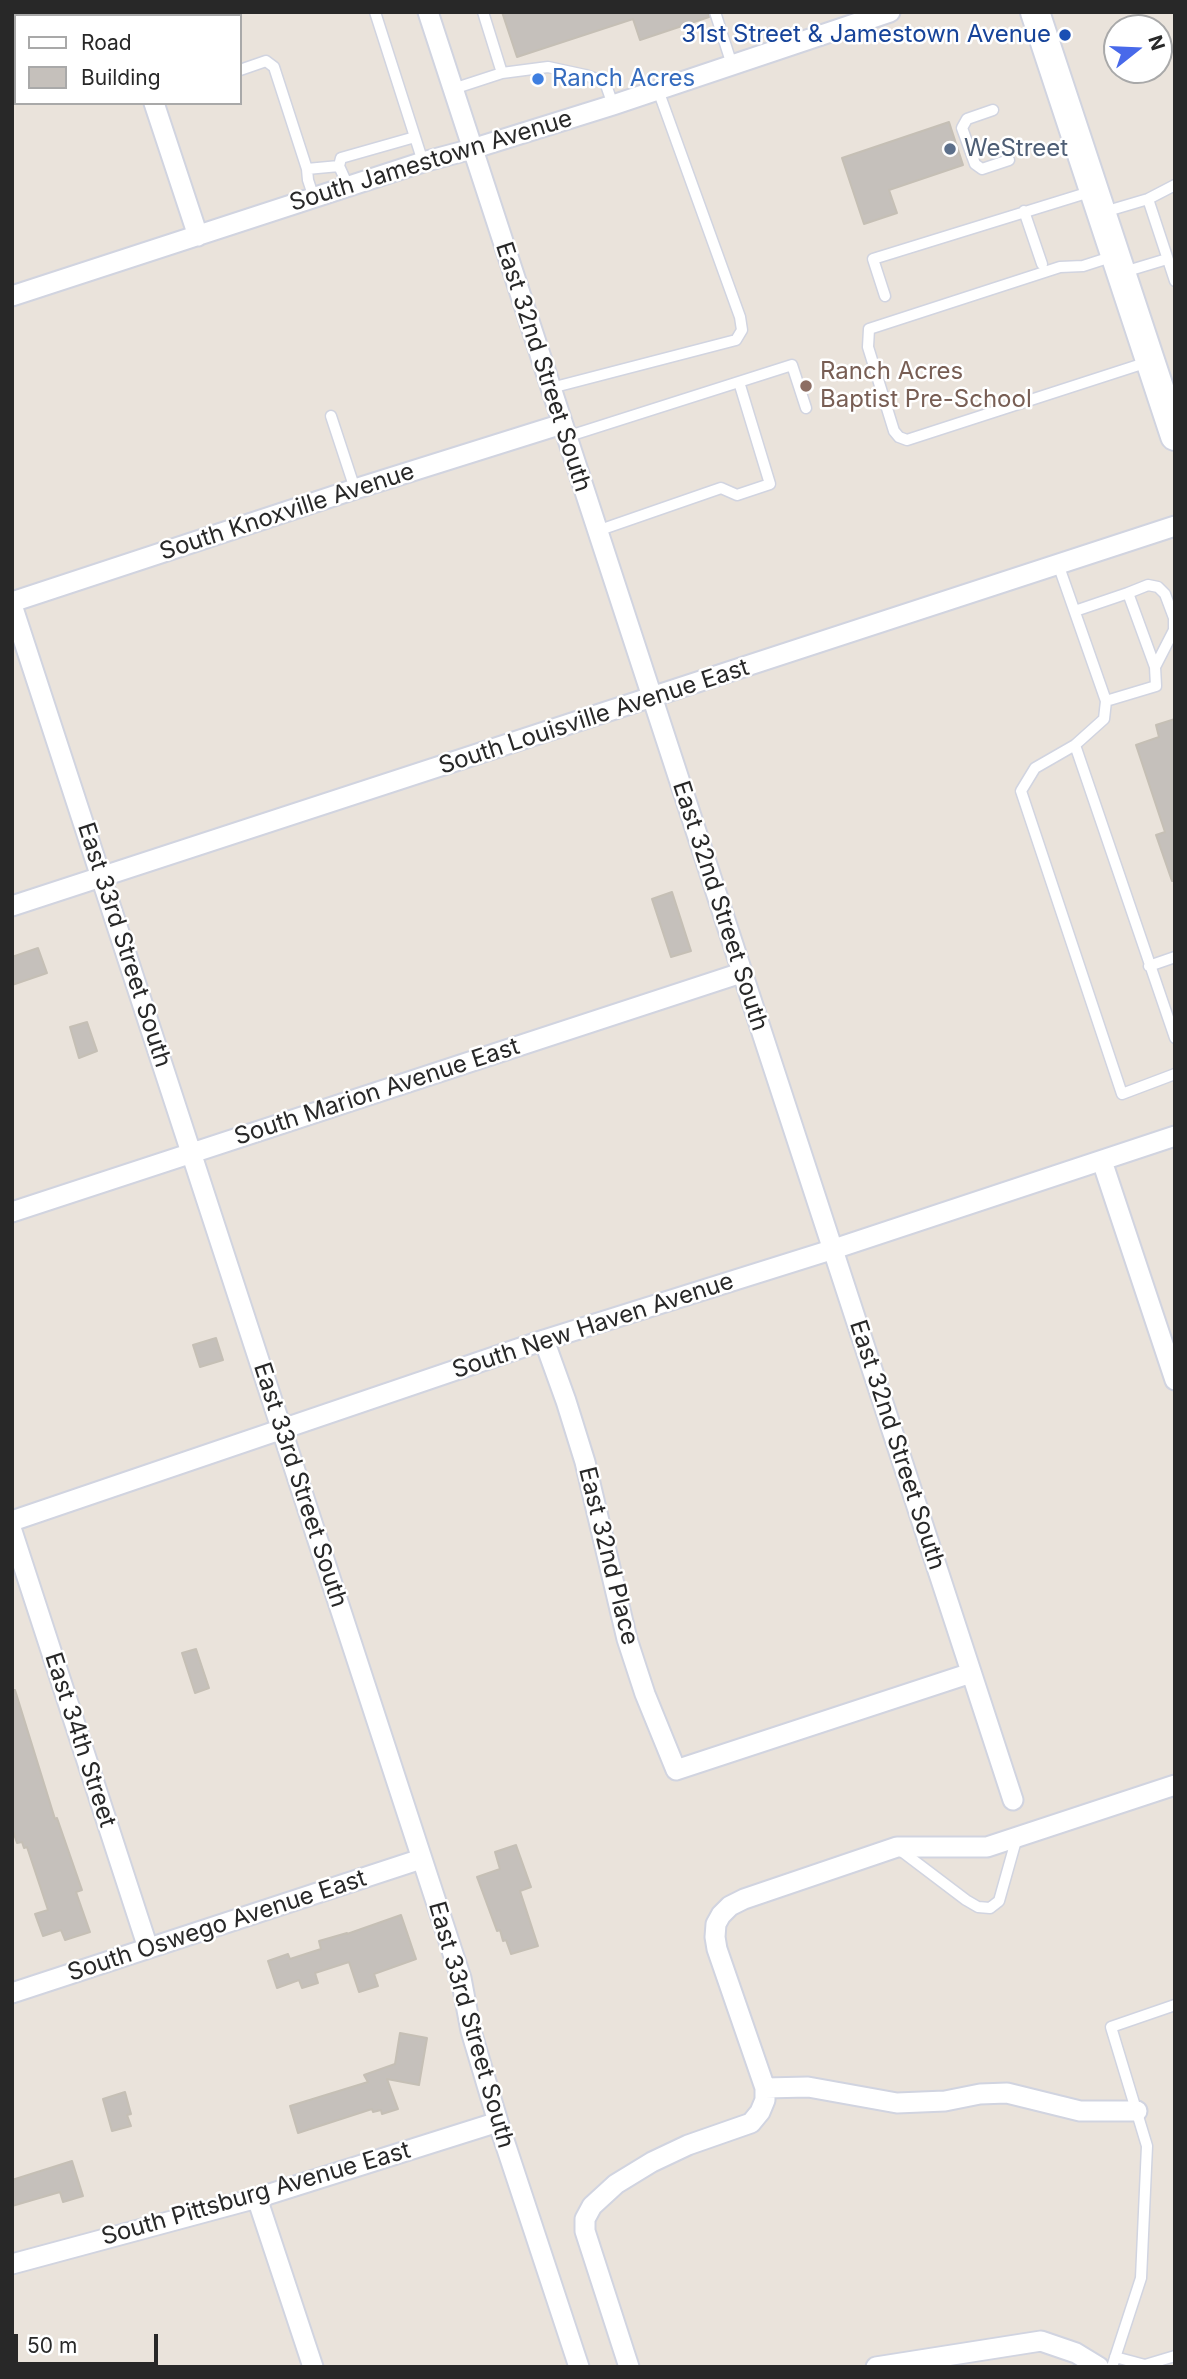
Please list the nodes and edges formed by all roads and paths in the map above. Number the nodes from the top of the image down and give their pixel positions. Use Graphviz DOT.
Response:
graph roads {
  1 [pos="375,12"];
  2 [pos="428,12"];
  3 [pos="483,12"];
  4 [pos="715,12"];
  5 [pos="890,12"];
  6 [pos="1035,12"];
  7 [pos="847,19"];
  8 [pos="732,65"];
  9 [pos="242,69"];
  10 [pos="502,73"];
  11 [pos="453,89"];
  12 [pos="658,90"];
  13 [pos="155,105"];
  14 [pos="613,105"];
  15 [pos="993,110"];
  16 [pos="415,137"];
  17 [pos="472,149"];
  18 [pos="1009,160"];
  19 [pos="423,162"];
  20 [pos="339,166"];
  21 [pos="307,169"];
  22 [pos="1175,185"];
  23 [pos="348,186"];
  24 [pos="314,198"];
  25 [pos="1148,199"];
  26 [pos="1097,202"];
  27 [pos="1024,211"];
  28 [pos="198,236"];
  29 [pos="1167,259"];
  30 [pos="1042,264"];
  31 [pos="1118,264"];
  32 [pos="1175,281"];
  33 [pos="12,296"];
  34 [pos="886,296"];
  35 [pos="1149,362"];
  36 [pos="739,382"];
  37 [pos="550,388"];
  38 [pos="806,408"];
  39 [pos="331,416"];
  40 [pos="564,431"];
  41 [pos="1174,432"];
  42 [pos="355,489"];
  43 [pos="1175,526"];
  44 [pos="597,531"];
  45 [pos="1058,564"];
  46 [pos="1128,593"];
  47 [pos="12,603"];
  48 [pos="1075,611"];
  49 [pos="1155,667"];
  50 [pos="652,699"];
  51 [pos="1105,701"];
  52 [pos="1075,745"];
  53 [pos="102,876"];
  54 [pos="12,906"];
  55 [pos="1175,957"];
  56 [pos="1149,966"];
  57 [pos="741,973"];
  58 [pos="1175,1038"];
  59 [pos="1175,1074"];
  60 [pos="1175,1136"];
  61 [pos="192,1152"];
  62 [pos="1102,1161"];
  63 [pos="12,1212"];
  64 [pos="834,1249"];
  65 [pos="544,1340"];
  66 [pos="1175,1380"];
  67 [pos="282,1430"];
  68 [pos="12,1521"];
  69 [pos="12,1531"];
  70 [pos="971,1673"];
  71 [pos="1175,1785"];
  72 [pos="1013,1800"];
  73 [pos="1017,1837"];
  74 [pos="897,1847"];
  75 [pos="421,1859"];
  76 [pos="148,1948"];
  77 [pos="12,1993"];
  78 [pos="1175,2005"];
  79 [pos="765,2088"];
  80 [pos="1137,2111"];
  81 [pos="498,2122"];
  82 [pos="257,2198"];
  83 [pos="12,2264"];
  84 [pos="1175,2356"];
  85 [pos="1109,2363"];
  86 [pos="313,2367"];
  87 [pos="579,2367"];
  88 [pos="629,2367"];
  89 [pos="876,2367"];
  1 -- 16 [label="lane"];
  2 -- 11 [label="street, East 32nd Street South"];
  3 -- 10 [label="lane"];
  4 -- 8 [label="lane"];
  5 -- 7 [label="street, South Jamestown Avenue"];
  6 -- 26 [label="main road"];
  7 -- 8 [label="street, South Jamestown Avenue"];
  8 -- 12 [label="street, South Jamestown Avenue"];
  9 -- 21 [label="lane"];
  10 -- 11 [label="lane"];
  10 -- 14 [label="lane"];
  11 -- 17 [label="street, East 32nd Street South"];
  12 -- 14 [label="street, South Jamestown Avenue"];
  12 -- 37 [label="lane"];
  13 -- 28 [label="street"];
  14 -- 17 [label="street, South Jamestown Avenue"];
  15 -- 18 [label="lane"];
  16 -- 19 [label="lane"];
  16 -- 20 [label="lane"];
  17 -- 19 [label="street, South Jamestown Avenue"];
  17 -- 37 [label="street, East 32nd Street South"];
  19 -- 23 [label="street, South Jamestown Avenue"];
  20 -- 21 [label="lane"];
  20 -- 23 [label="lane"];
  21 -- 24 [label="lane"];
  22 -- 25 [label="lane"];
  23 -- 24 [label="street, South Jamestown Avenue"];
  24 -- 28 [label="street, South Jamestown Avenue"];
  25 -- 26 [label="lane"];
  25 -- 29 [label="lane"];
  26 -- 27 [label="lane"];
  26 -- 31 [label="main road"];
  27 -- 30 [label="lane"];
  27 -- 34 [label="lane"];
  28 -- 33 [label="street, South Jamestown Avenue"];
  29 -- 31 [label="lane"];
  29 -- 32 [label="lane"];
  31 -- 35 [label="main road"];
  31 -- 35 [label="lane"];
  35 -- 41 [label="main road"];
  36 -- 38 [label="lane"];
  36 -- 40 [label="lane"];
  36 -- 44 [label="lane"];
  37 -- 40 [label="street, East 32nd Street South"];
  39 -- 42 [label="lane"];
  40 -- 42 [label="street, South Knoxville Avenue"];
  40 -- 44 [label="street, East 32nd Street South"];
  42 -- 47 [label="street, South Knoxville Avenue"];
  43 -- 45 [label="street, South Louisville Avenue East"];
  44 -- 50 [label="street, East 32nd Street South"];
  45 -- 48 [label="lane"];
  45 -- 50 [label="street, South Louisville Avenue East"];
  46 -- 48 [label="lane"];
  46 -- 49 [label="lane"];
  46 -- 49 [label="lane"];
  47 -- 53 [label="street, East 33rd Street South"];
  48 -- 51 [label="lane"];
  49 -- 51 [label="lane"];
  50 -- 53 [label="street, South Louisville Avenue East"];
  50 -- 57 [label="street, East 32nd Street South"];
  51 -- 52 [label="lane"];
  52 -- 56 [label="lane"];
  52 -- 59 [label="lane"];
  53 -- 54 [label="street, South Louisville Avenue East"];
  53 -- 61 [label="street, East 33rd Street South"];
  55 -- 56 [label="lane"];
  56 -- 58 [label="lane"];
  57 -- 61 [label="street, South Marion Avenue East"];
  57 -- 64 [label="street, East 32nd Street South"];
  60 -- 62 [label="street, South New Haven Avenue"];
  61 -- 63 [label="street, South Marion Avenue East"];
  61 -- 67 [label="street, East 33rd Street South"];
  62 -- 64 [label="street, South New Haven Avenue"];
  62 -- 66 [label="street"];
  64 -- 65 [label="street, South New Haven Avenue"];
  64 -- 70 [label="street, East 32nd Street South"];
  65 -- 67 [label="street, South New Haven Avenue"];
  65 -- 70 [label="street, East 32nd Place"];
  67 -- 68 [label="street, South New Haven Avenue"];
  67 -- 75 [label="street, East 33rd Street South"];
  69 -- 76 [label="street, East 34th Street"];
  70 -- 72 [label="street, East 32nd Street South"];
  71 -- 73 [label="street"];
  73 -- 74 [label="street"];
  73 -- 74 [label="lane"];
  74 -- 79 [label="street"];
  75 -- 76 [label="street, South Oswego Avenue East"];
  75 -- 81 [label="street, East 33rd Street South"];
  76 -- 77 [label="street, South Oswego Avenue East"];
  78 -- 80 [label="lane"];
  79 -- 80 [label="street"];
  79 -- 88 [label="street"];
  80 -- 85 [label="lane"];
  81 -- 82 [label="street, South Pittsburg Avenue East"];
  81 -- 87 [label="street, East 33rd Street South"];
  82 -- 83 [label="street, South Pittsburg Avenue East"];
  82 -- 86 [label="street"];
  84 -- 85 [label="lane"];
  85 -- 89 [label="street"];
}
